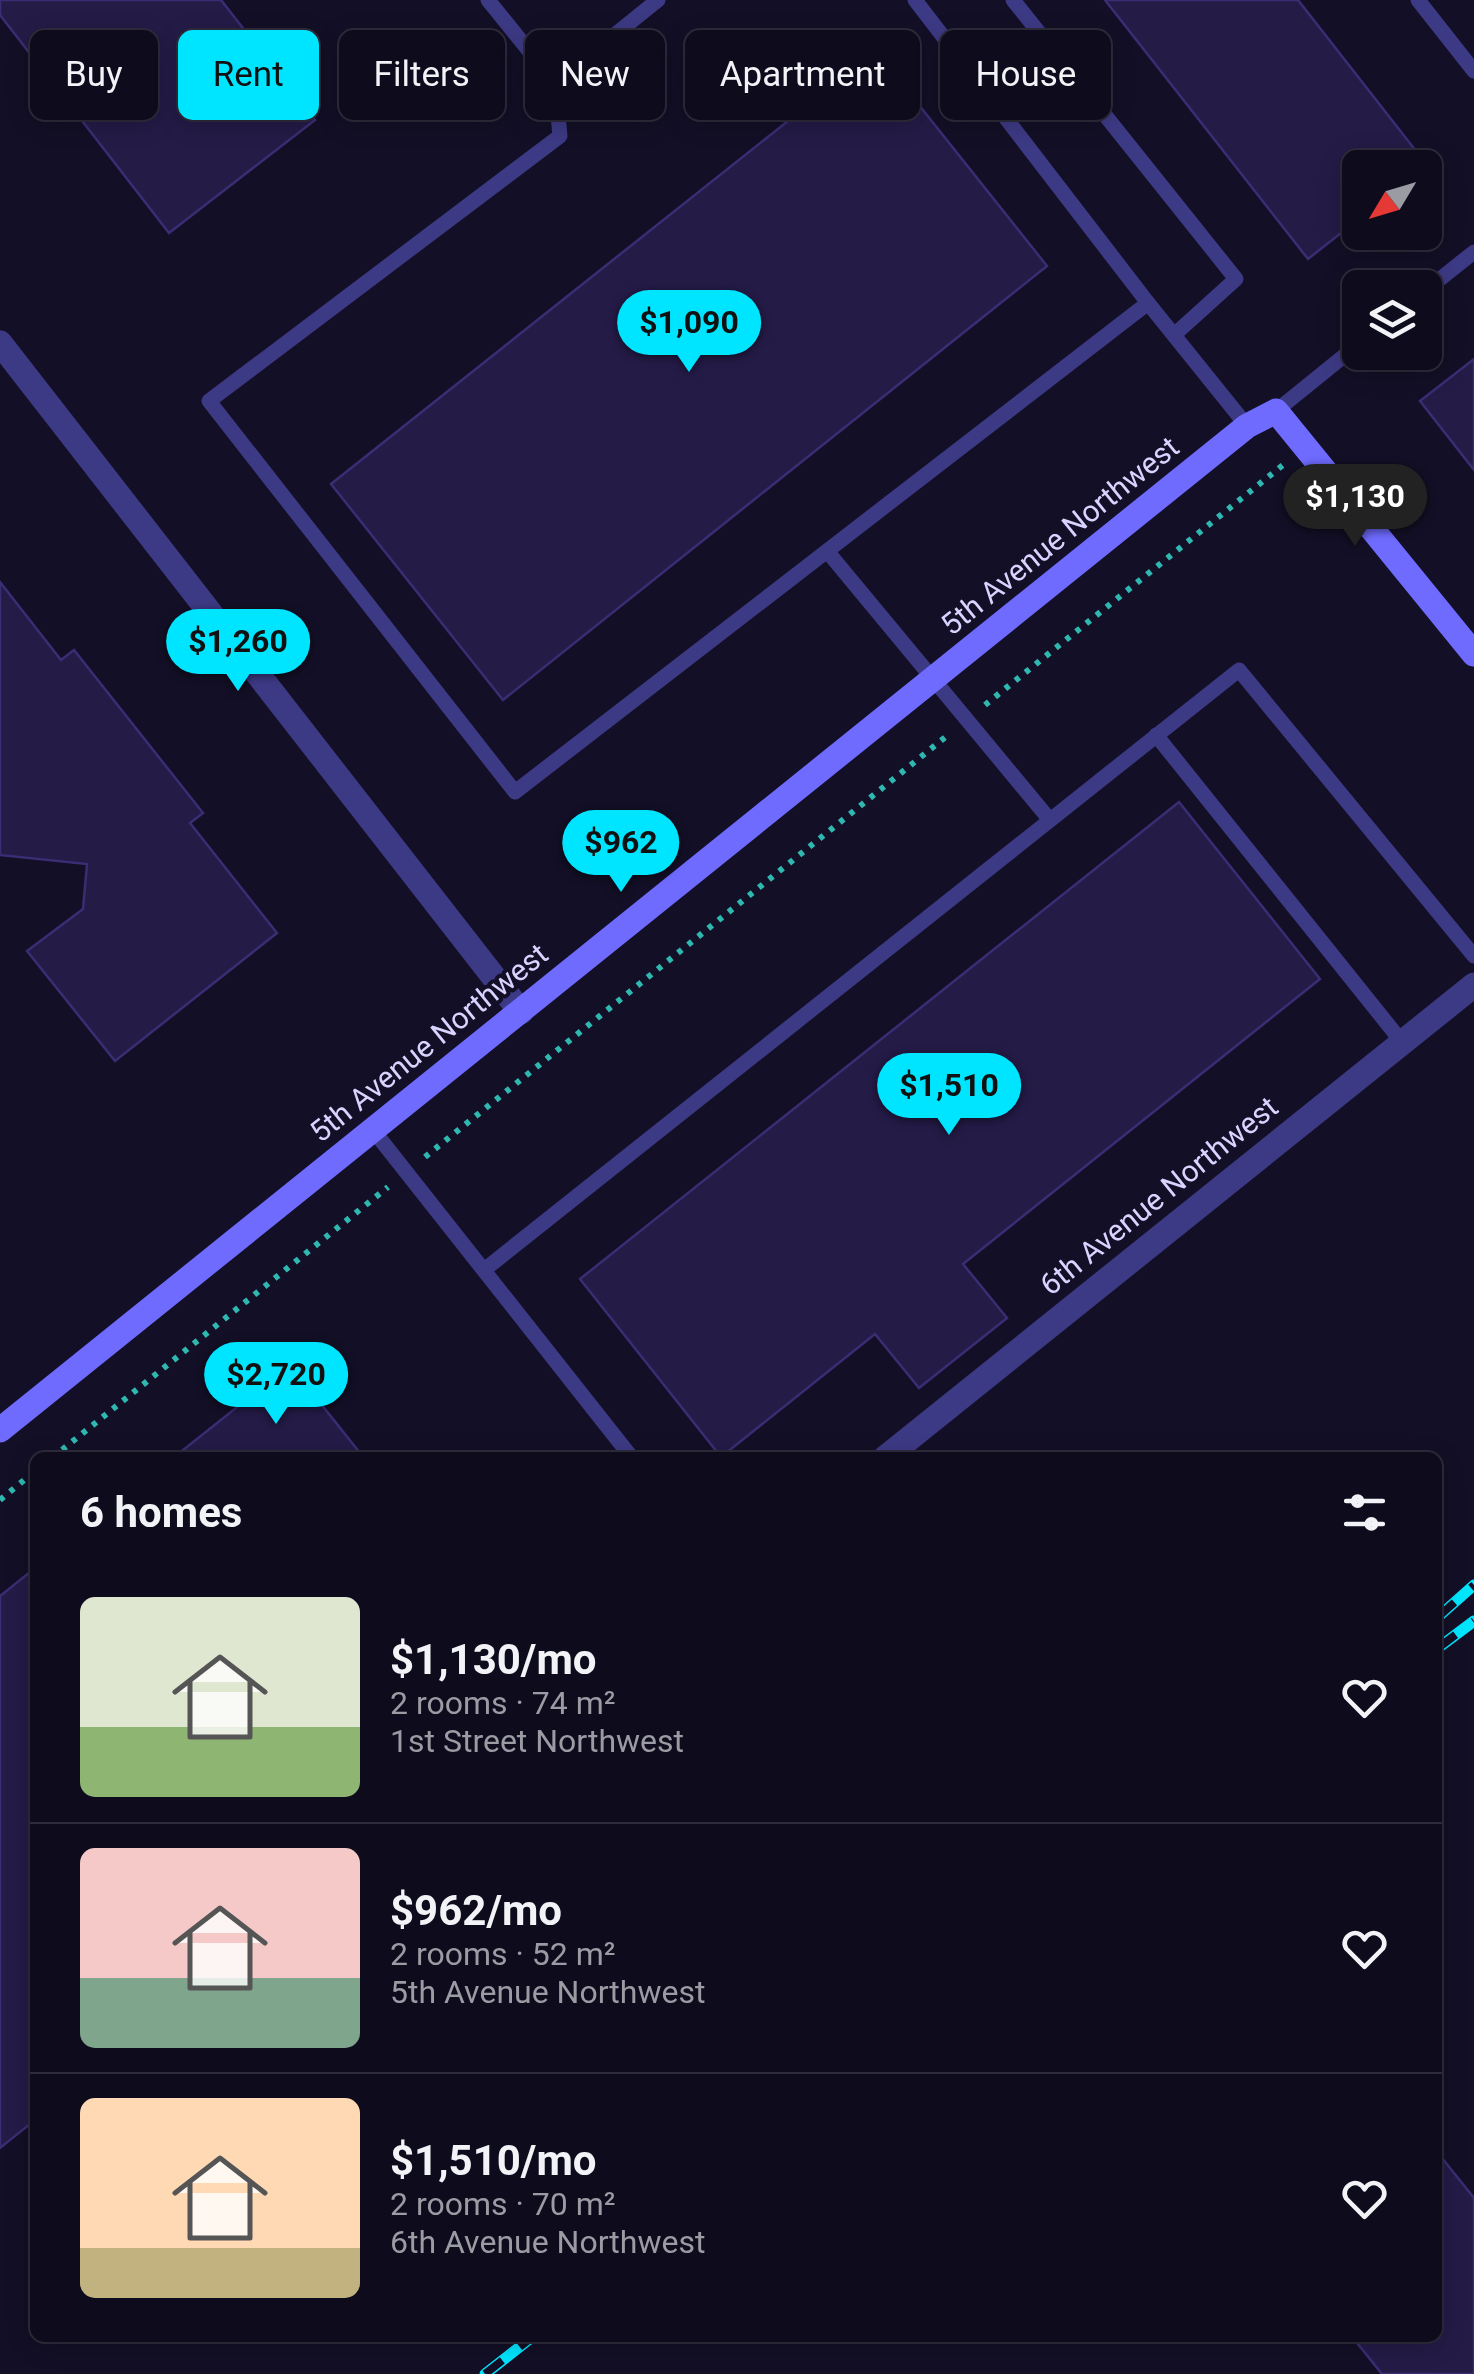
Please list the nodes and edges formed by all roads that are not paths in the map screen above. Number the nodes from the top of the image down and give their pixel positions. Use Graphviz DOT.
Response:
graph roads {
  1 [pos="488,0"];
  2 [pos="658,0"];
  3 [pos="915,0"];
  4 [pos="1013,0"];
  5 [pos="1418,0"];
  6 [pos="621,30"];
  7 [pos="525,46"];
  8 [pos="1474,71"];
  9 [pos="558,120"];
  10 [pos="1474,252"];
  11 [pos="1442,277"];
  12 [pos="1148,303"];
  13 [pos="1174,336"];
  14 [pos="0,343"];
  15 [pos="1342,358"];
  16 [pos="1276,411"];
  17 [pos="1247,426"];
  18 [pos="827,551"];
  19 [pos="1474,654"];
  20 [pos="935,680"];
  21 [pos="1156,736"];
  22 [pos="1050,820"];
  23 [pos="1474,956"];
  24 [pos="1474,985"];
  25 [pos="520,1012"];
  26 [pos="1402,1042"];
  27 [pos="373,1130"];
  28 [pos="484,1270"];
  29 [pos="0,1430"];
  30 [pos="627,1452"];
  31 [pos="892,1452"];
  1 -- 7 [label="lane"];
  2 -- 6 [label="lane"];
  3 -- 12 [label="lane"];
  4 -- 13 [label="lane"];
  5 -- 8 [label="lane"];
  9 -- 18 [label="lane"];
  10 -- 11 [label="lane"];
  12 -- 13 [label="lane"];
  12 -- 18 [label="lane"];
  13 -- 17 [label="lane"];
  14 -- 25 [label="street"];
  15 -- 16 [label="lane"];
  16 -- 17 [label="street, 5th Avenue Northwest"];
  16 -- 19 [label="street"];
  17 -- 20 [label="street, 5th Avenue Northwest"];
  18 -- 20 [label="lane"];
  20 -- 22 [label="lane"];
  20 -- 25 [label="street, 5th Avenue Northwest"];
  21 -- 22 [label="lane"];
  21 -- 23 [label="lane"];
  21 -- 26 [label="lane"];
  22 -- 28 [label="lane"];
  24 -- 26 [label="street, 6th Avenue Northwest"];
  25 -- 27 [label="street, 5th Avenue Northwest"];
  26 -- 31 [label="street, 6th Avenue Northwest"];
  27 -- 28 [label="lane"];
  27 -- 29 [label="street, 5th Avenue Northwest"];
  28 -- 30 [label="lane"];
}
